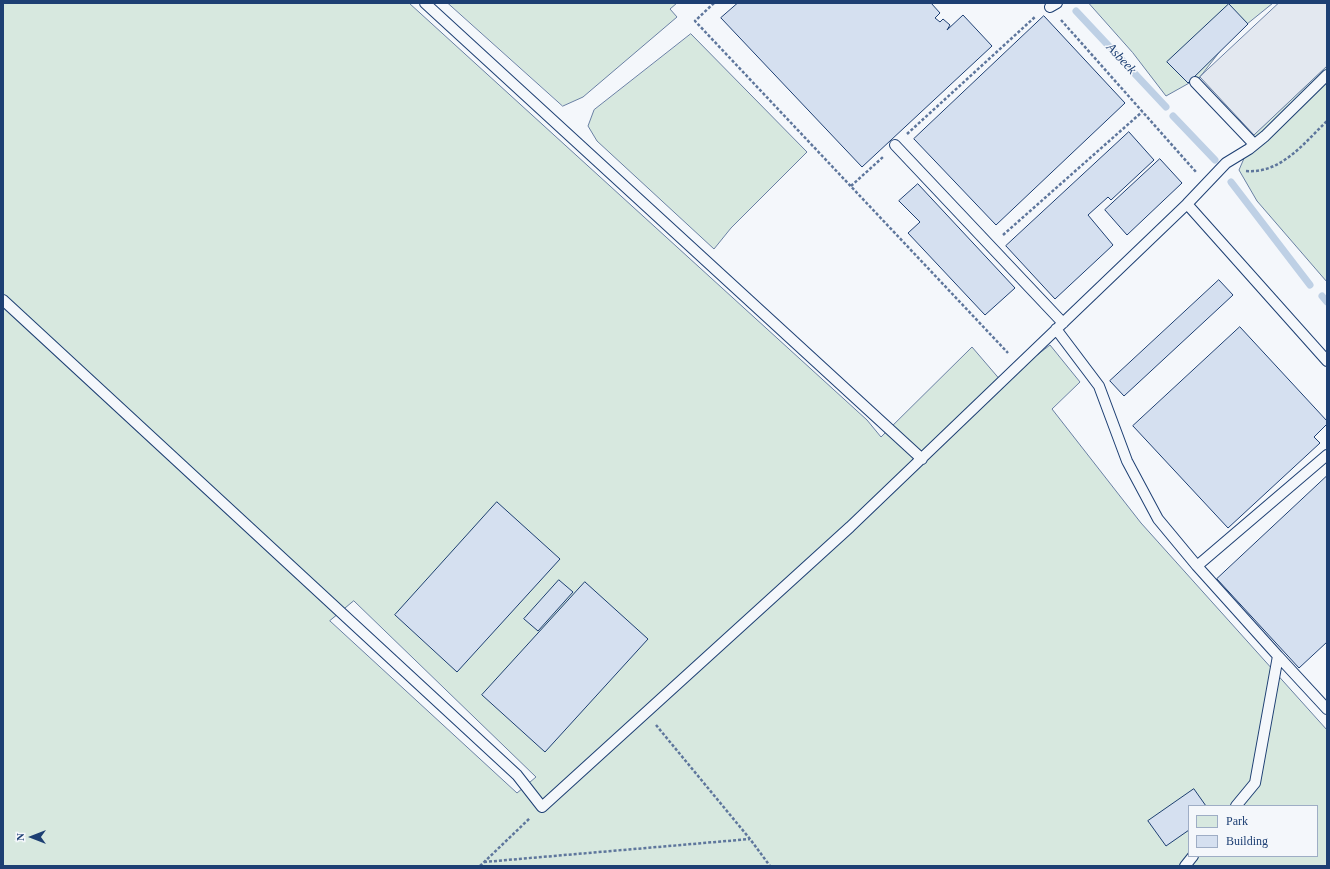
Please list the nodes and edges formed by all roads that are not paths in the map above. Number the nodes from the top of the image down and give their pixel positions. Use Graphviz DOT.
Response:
graph roads {
  1 [pos="424,3"];
  2 [pos="1327,76"];
  3 [pos="1195,82"];
  4 [pos="895,145"];
  5 [pos="1252,147"];
  6 [pos="1187,204"];
  7 [pos="3,300"];
  8 [pos="1059,326"];
  9 [pos="1327,361"];
  10 [pos="1327,454"];
  11 [pos="922,459"];
  12 [pos="1197,566"];
  13 [pos="1278,656"];
  14 [pos="1327,709"];
  15 [pos="1237,805"];
  16 [pos="1192,857"];
  17 [pos="1184,866"];
  1 -- 11 [label="lane"];
  2 -- 5 [label="lane"];
  3 -- 5 [label="lane"];
  4 -- 8 [label="lane"];
  5 -- 6 [label="lane"];
  6 -- 8 [label="lane"];
  6 -- 9 [label="lane"];
  7 -- 11 [label="lane"];
  8 -- 11 [label="lane"];
  8 -- 12 [label="lane"];
  10 -- 12 [label="lane"];
  12 -- 13 [label="lane"];
  13 -- 14 [label="lane"];
  13 -- 15 [label="lane"];
  16 -- 17 [label="lane"];
}
